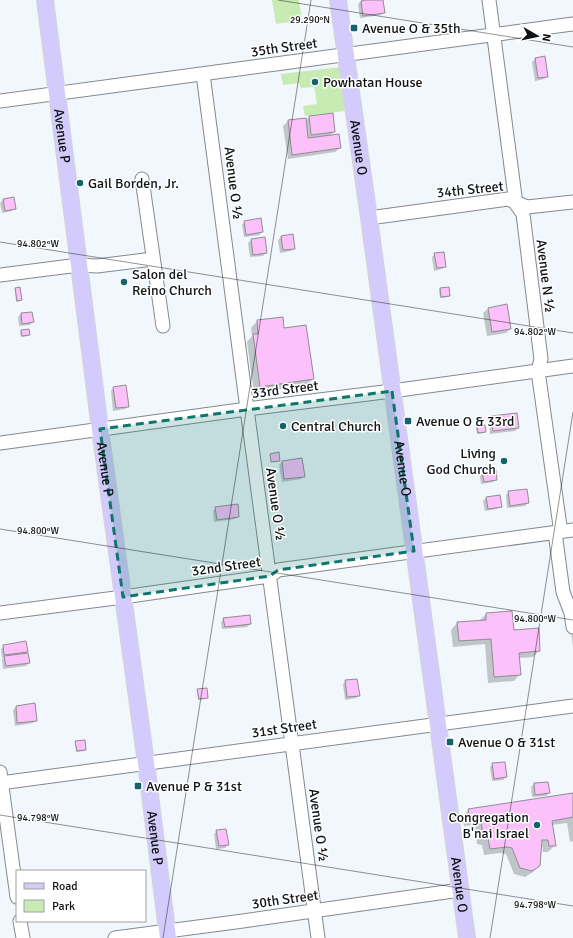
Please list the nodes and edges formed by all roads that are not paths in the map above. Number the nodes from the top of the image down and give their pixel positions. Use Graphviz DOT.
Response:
graph roads {
  1 [pos="45,0"];
  2 [pos="338,0"];
  3 [pos="489,0"];
  4 [pos="573,24"];
  5 [pos="494,35"];
  6 [pos="346,54"];
  7 [pos="203,74"];
  8 [pos="58,93"];
  9 [pos="0,101"];
  10 [pos="142,179"];
  11 [pos="573,202"];
  12 [pos="516,204"];
  13 [pos="369,218"];
  14 [pos="153,259"];
  15 [pos="79,265"];
  16 [pos="0,275"];
  17 [pos="163,326"];
  18 [pos="573,366"];
  19 [pos="538,371"];
  20 [pos="392,391"];
  21 [pos="247,409"];
  22 [pos="100,429"];
  23 [pos="0,443"];
  24 [pos="573,530"];
  25 [pos="558,532"];
  26 [pos="414,551"];
  27 [pos="270,576"];
  28 [pos="123,597"];
  29 [pos="0,613"];
  30 [pos="573,627"];
  31 [pos="573,706"];
  32 [pos="437,724"];
  33 [pos="292,743"];
  34 [pos="146,763"];
  35 [pos="0,779"];
  36 [pos="16,890"];
  37 [pos="460,890"];
  38 [pos="315,911"];
  39 [pos="20,922"];
  40 [pos="168,935"];
  41 [pos="23,938"];
  42 [pos="115,938"];
  43 [pos="318,938"];
  44 [pos="467,938"];
  1 -- 8 [label="main road, Avenue P"];
  2 -- 6 [label="main road, Avenue O"];
  3 -- 5 [label="street, Avenue N ½"];
  4 -- 5 [label="street, 35th Street"];
  5 -- 6 [label="street, 35th Street"];
  5 -- 12 [label="street, Avenue N ½"];
  6 -- 7 [label="street, 35th Street"];
  6 -- 13 [label="main road, Avenue O"];
  7 -- 8 [label="street, 35th Street"];
  7 -- 21 [label="street, Avenue O ½"];
  8 -- 9 [label="street, 35th Street"];
  8 -- 15 [label="main road, Avenue P"];
  10 -- 14 [label="street"];
  11 -- 12 [label="street, 34th Street"];
  12 -- 13 [label="street, 34th Street"];
  12 -- 19 [label="street, Avenue N ½"];
  13 -- 20 [label="main road, Avenue O"];
  14 -- 15 [label="street"];
  14 -- 17 [label="street"];
  15 -- 16 [label="street"];
  15 -- 22 [label="main road, Avenue P"];
  18 -- 19 [label="street, 33rd Street"];
  19 -- 20 [label="street, 33rd Street"];
  19 -- 25 [label="street, Avenue N ½"];
  20 -- 21 [label="street, 33rd Street"];
  20 -- 26 [label="main road, Avenue O"];
  21 -- 22 [label="street, 33rd Street"];
  21 -- 27 [label="street, Avenue O ½"];
  22 -- 23 [label="street, 33rd Street"];
  22 -- 28 [label="main road, Avenue P"];
  24 -- 25 [label="street, 32nd Street"];
  25 -- 26 [label="street, 32nd Street"];
  25 -- 30 [label="street, Avenue N ½"];
  26 -- 27 [label="street, 32nd Street"];
  26 -- 32 [label="main road, Avenue O"];
  27 -- 28 [label="street, 32nd Street"];
  27 -- 33 [label="street, Avenue O ½"];
  28 -- 29 [label="street, 32nd Street"];
  28 -- 34 [label="main road, Avenue P"];
  31 -- 32 [label="street, 31st Street"];
  32 -- 33 [label="street, 31st Street"];
  32 -- 37 [label="main road, Avenue O"];
  33 -- 34 [label="street, 31st Street"];
  33 -- 38 [label="street, Avenue O ½"];
  34 -- 35 [label="street, 31st Street"];
  34 -- 40 [label="main road, Avenue P"];
  35 -- 36 [label="street"];
  37 -- 38 [label="street, 30th Street"];
  37 -- 44 [label="main road, Avenue O"];
  38 -- 40 [label="street, 30th Street"];
  38 -- 43 [label="street, Avenue O ½"];
  39 -- 41 [label="street"];
  40 -- 42 [label="street, 30th Street"];
}
